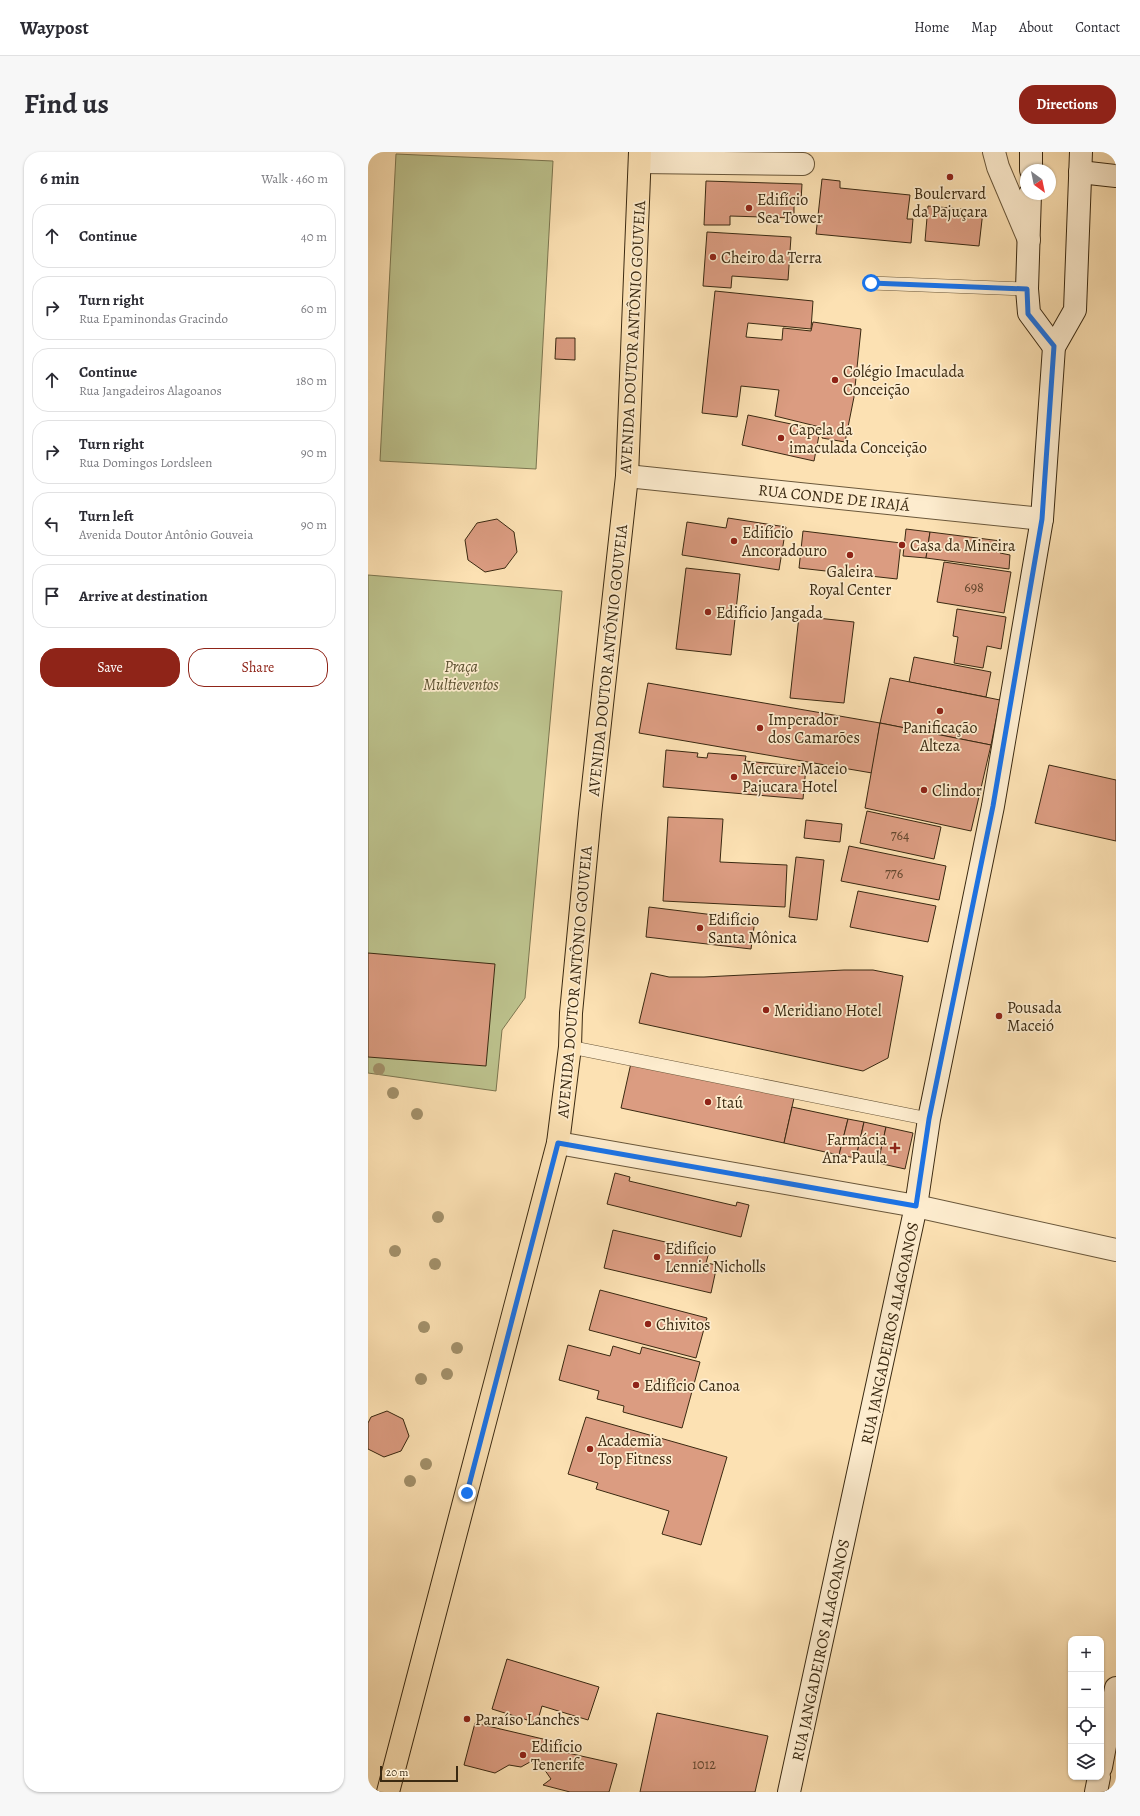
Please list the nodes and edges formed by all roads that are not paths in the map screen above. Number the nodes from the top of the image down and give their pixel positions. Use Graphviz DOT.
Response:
graph roads {
  1 [pos="994,152"];
  2 [pos="1031,152"];
  3 [pos="640,157"];
  4 [pos="1081,162"];
  5 [pos="802,164"];
  6 [pos="1030,164"];
  7 [pos="1116,176"];
  8 [pos="1030,200"];
  9 [pos="1029,240"];
  10 [pos="871,283"];
  11 [pos="1027,289"];
  12 [pos="1054,346"];
  13 [pos="627,476"];
  14 [pos="1042,519"];
  15 [pos="570,1047"];
  16 [pos="929,1119"];
  17 [pos="558,1143"];
  18 [pos="916,1206"];
  19 [pos="1116,1250"];
  20 [pos="1116,1688"];
  21 [pos="1104,1752"];
  22 [pos="1098,1780"];
  23 [pos="388,1792"];
  24 [pos="789,1792"];
  25 [pos="1096,1792"];
  1 -- 9 [label="street"];
  2 -- 6 [label="street"];
  3 -- 5 [label="street"];
  3 -- 13 [label="main road, AVENIDA DOUTOR ANTÔNIO GOUVEIA"];
  4 -- 7 [label="street"];
  4 -- 12 [label="street"];
  8 -- 9 [label="street"];
  9 -- 11 [label="street"];
  10 -- 11 [label="lane"];
  11 -- 12 [label="street"];
  12 -- 14 [label="street, RUA JANGADEIROS ALAGOANOS"];
  13 -- 14 [label="street, RUA CONDE DE IRAJÁ"];
  13 -- 15 [label="main road, AVENIDA DOUTOR ANTÔNIO GOUVEIA"];
  14 -- 16 [label="street, RUA JANGADEIROS ALAGOANOS"];
  15 -- 16 [label="lane"];
  15 -- 17 [label="main road, AVENIDA DOUTOR ANTÔNIO GOUVEIA"];
  16 -- 18 [label="street, RUA JANGADEIROS ALAGOANOS"];
  17 -- 18 [label="street"];
  17 -- 23 [label="main road, AVENIDA DOUTOR ANTÔNIO GOUVEIA"];
  18 -- 19 [label="street"];
  18 -- 24 [label="street, RUA JANGADEIROS ALAGOANOS"];
  20 -- 21 [label="street"];
  22 -- 25 [label="street"];
}
